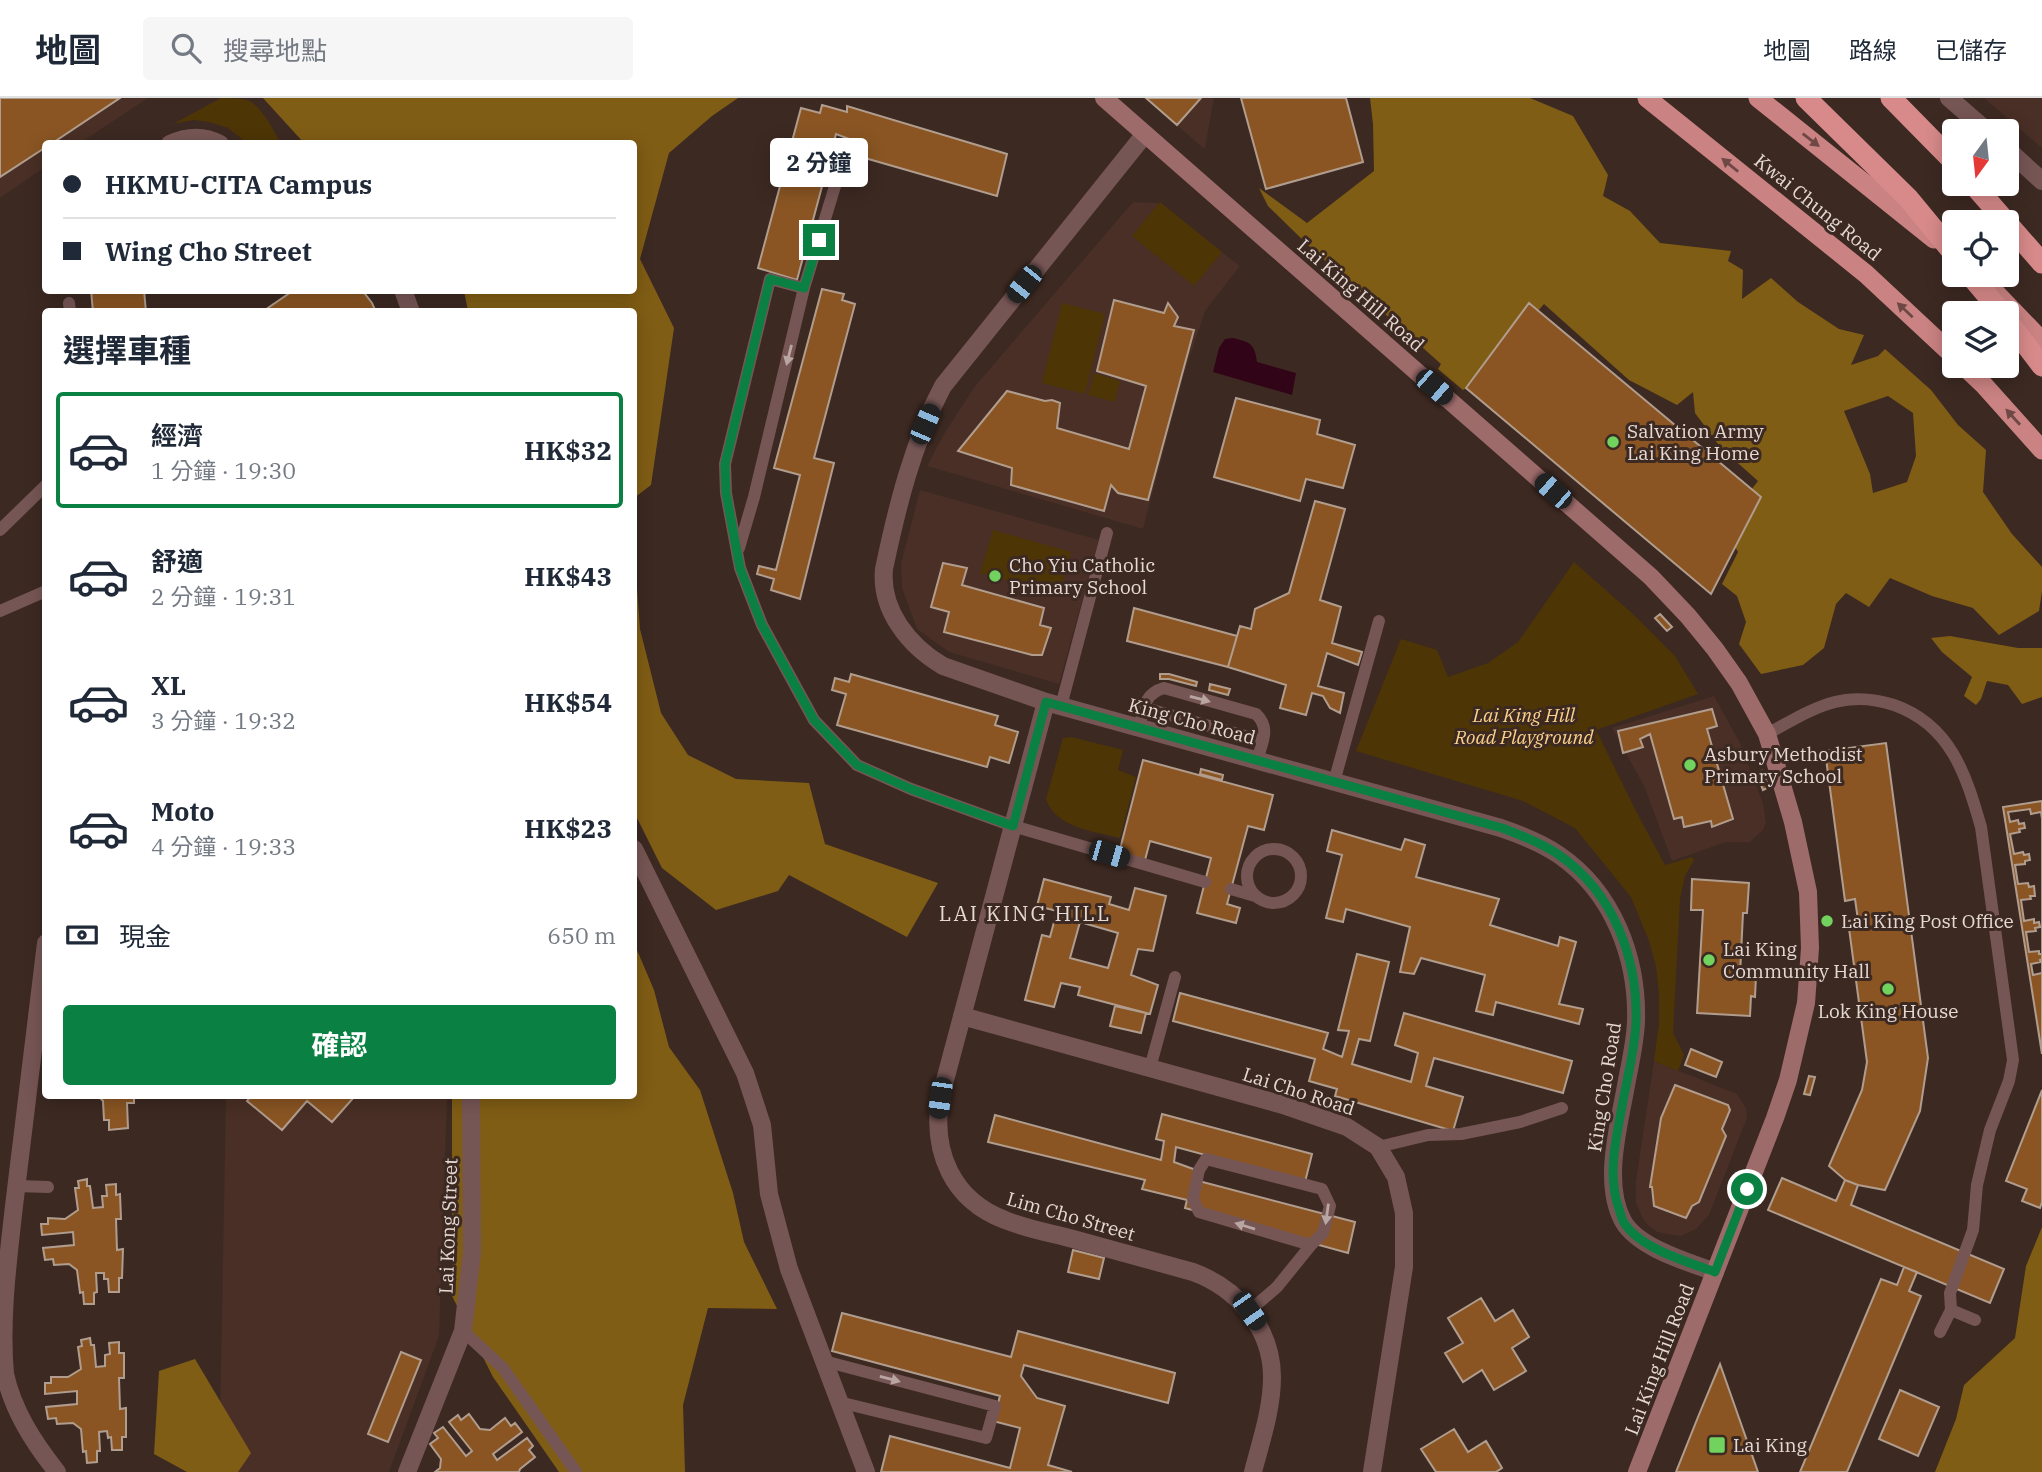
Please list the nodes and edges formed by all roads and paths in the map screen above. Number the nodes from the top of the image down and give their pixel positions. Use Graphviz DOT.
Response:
graph roads {
  1 [pos="1104,98"];
  2 [pos="1647,98"];
  3 [pos="1758,98"];
  4 [pos="1806,98"];
  5 [pos="1889,98"];
  6 [pos="1949,98"];
  7 [pos="1973,119"];
  8 [pos="1145,134"];
  9 [pos="178,140"];
  10 [pos="212,140"];
  11 [pos="1942,151"];
  12 [pos="2020,161"];
  13 [pos="839,173"];
  14 [pos="2042,181"];
  15 [pos="1984,196"];
  16 [pos="1986,196"];
  17 [pos="1942,240"];
  18 [pos="1942,245"];
  19 [pos="2042,252"];
  20 [pos="2042,263"];
  21 [pos="1989,287"];
  22 [pos="804,288"];
  23 [pos="2019,336"];
  24 [pos="2042,341"];
  25 [pos="1942,345"];
  26 [pos="2042,366"];
  27 [pos="1977,378"];
  28 [pos="2042,450"];
  29 [pos="42,489"];
  30 [pos="0,530"];
  31 [pos="1107,533"];
  32 [pos="738,552"];
  33 [pos="42,593"];
  34 [pos="0,611"];
  35 [pos="1379,621"];
  36 [pos="1053,704"];
  37 [pos="1145,708"];
  38 [pos="1139,728"];
  39 [pos="1766,734"];
  40 [pos="1263,741"];
  41 [pos="1257,760"];
  42 [pos="1334,782"];
  43 [pos="1013,826"];
  44 [pos="637,855"];
  45 [pos="1205,882"];
  46 [pos="1231,889"];
  47 [pos="1255,896"];
  48 [pos="42,977"];
  49 [pos="1175,978"];
  50 [pos="962,1016"];
  51 [pos="1150,1069"];
  52 [pos="471,1099"];
  53 [pos="1562,1108"];
  54 [pos="1378,1147"];
  55 [pos="17,1186"];
  56 [pos="48,1187"];
  57 [pos="1311,1245"];
  58 [pos="1715,1272"];
  59 [pos="1951,1310"];
  60 [pos="1249,1311"];
  61 [pos="1975,1320"];
  62 [pos="463,1331"];
  63 [pos="1940,1332"];
  64 [pos="824,1361"];
  65 [pos="839,1402"];
  66 [pos="57,1472"];
  67 [pos="407,1472"];
  68 [pos="576,1472"];
  69 [pos="866,1472"];
  70 [pos="1253,1472"];
  71 [pos="1371,1472"];
  72 [pos="1637,1472"];
  1 -- 8 [label="main road, Lai King Hill Road"];
  25 -- 2 [label="highway, Kwai Chung Road, one-way"];
  3 -- 18 [label="highway, one-way"];
  4 -- 17 [label="highway"];
  5 -- 11 [label="highway"];
  6 -- 7 [label="street"];
  8 -- 36 [label="street, King Cho Road"];
  8 -- 39 [label="main road, Lai King Hill Road"];
  9 -- 10 [label="street"];
  12 -- 14 [label="street"];
  13 -- 22 [label="lane"];
  15 -- 20 [label="highway"];
  16 -- 19 [label="street"];
  21 -- 24 [label="highway"];
  22 -- 32 [label="lane, one-way"];
  22 -- 32 [label="lane"];
  23 -- 26 [label="highway"];
  28 -- 27 [label="highway, one-way"];
  29 -- 30 [label="lane"];
  31 -- 36 [label="lane"];
  32 -- 43 [label="lane"];
  33 -- 34 [label="lane"];
  35 -- 42 [label="lane"];
  36 -- 38 [label="street, King Cho Road"];
  36 -- 43 [label="street, Lim Cho Street"];
  37 -- 38 [label="lane"];
  37 -- 40 [label="lane"];
  37 -- 40 [label="lane, one-way"];
  38 -- 41 [label="street, King Cho Road"];
  39 -- 58 [label="main road, Lai King Hill Road"];
  39 -- 59 [label="lane"];
  40 -- 41 [label="lane"];
  41 -- 42 [label="street, King Cho Road"];
  42 -- 58 [label="street, King Cho Road"];
  43 -- 45 [label="lane"];
  43 -- 50 [label="street, Lim Cho Street"];
  44 -- 64 [label="street"];
  46 -- 47 [label="lane"];
  47 -- 47 [label="lane"];
  48 -- 55 [label="street"];
  49 -- 51 [label="lane"];
  50 -- 51 [label="street, Lai Cho Road"];
  50 -- 60 [label="street, Lim Cho Street"];
  51 -- 54 [label="street, Lai Cho Road"];
  52 -- 62 [label="street, Lai Kong Street"];
  53 -- 54 [label="lane"];
  54 -- 71 [label="street, Lai Cho Road"];
  55 -- 56 [label="lane"];
  55 -- 66 [label="street"];
  57 -- 57 [label="lane, one-way"];
  57 -- 60 [label="lane"];
  58 -- 72 [label="main road, Lai King Hill Road"];
  59 -- 61 [label="lane"];
  59 -- 63 [label="lane"];
  60 -- 70 [label="street, Lim Cho Street"];
  62 -- 67 [label="street, Lai Kong Street"];
  62 -- 68 [label="lane"];
  64 -- 65 [label="street"];
  64 -- 65 [label="lane, one-way"];
  65 -- 69 [label="street"];
}
